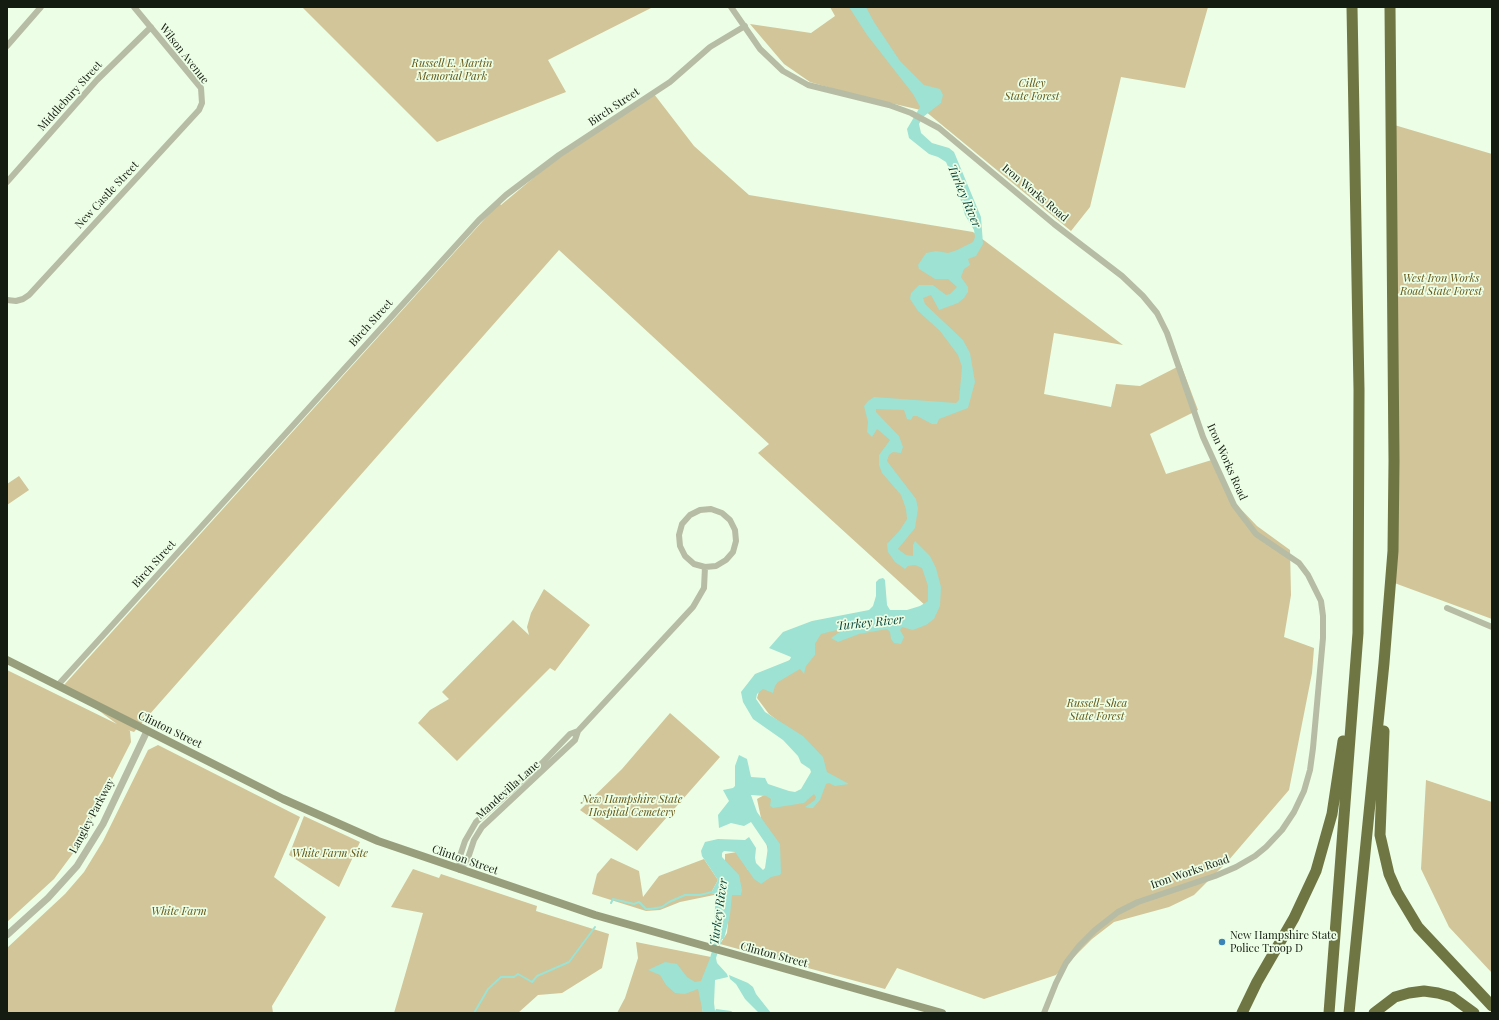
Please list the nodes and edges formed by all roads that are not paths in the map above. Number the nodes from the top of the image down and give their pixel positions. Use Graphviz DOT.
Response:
graph roads {
  1 [pos="41,7"];
  2 [pos="134,7"];
  3 [pos="731,7"];
  4 [pos="1352,7"];
  5 [pos="1390,7"];
  6 [pos="745,26"];
  7 [pos="151,27"];
  8 [pos="7,46"];
  9 [pos="202,95"];
  10 [pos="7,182"];
  11 [pos="7,300"];
  12 [pos="705,567"];
  13 [pos="1447,608"];
  14 [pos="1492,627"];
  15 [pos="1358,633"];
  16 [pos="7,660"];
  17 [pos="1384,663"];
  18 [pos="58,685"];
  19 [pos="147,731"];
  20 [pos="578,731"];
  21 [pos="542,763"];
  22 [pos="546,769"];
  23 [pos="494,805"];
  24 [pos="499,811"];
  25 [pos="460,870"];
  26 [pos="7,935"];
  27 [pos="1492,1006"];
  28 [pos="942,1013"];
  29 [pos="1044,1013"];
  30 [pos="1242,1013"];
  31 [pos="1329,1013"];
  32 [pos="1349,1013"];
  33 [pos="1374,1013"];
  34 [pos="1474,1013"];
  1 -- 8 [label="street"];
  2 -- 7 [label="street, Wilson Avenue"];
  3 -- 6 [label="street, Iron Works Road"];
  4 -- 15 [label="highway"];
  5 -- 17 [label="highway"];
  6 -- 18 [label="street, Birch Street"];
  6 -- 29 [label="street, Iron Works Road"];
  7 -- 9 [label="street, Wilson Avenue"];
  7 -- 10 [label="street, Middlebury Street"];
  9 -- 11 [label="street, New Castle Street"];
  12 -- 12 [label="street"];
  12 -- 20 [label="street, Mandevilla Lane"];
  13 -- 14 [label="street"];
  15 -- 30 [label="highway"];
  15 -- 31 [label="highway"];
  16 -- 18 [label="main road, Clinton Street"];
  17 -- 27 [label="highway"];
  17 -- 32 [label="highway"];
  18 -- 19 [label="main road, Clinton Street"];
  19 -- 25 [label="main road, Clinton Street"];
  19 -- 26 [label="street, Langley Parkway"];
  20 -- 21 [label="street, Mandevilla Lane"];
  20 -- 22 [label="street, Mandevilla Lane"];
  21 -- 22 [label="street"];
  21 -- 23 [label="street, Mandevilla Lane"];
  22 -- 24 [label="street, Mandevilla Lane"];
  23 -- 24 [label="street"];
  23 -- 25 [label="street, Mandevilla Lane"];
  24 -- 25 [label="street, Mandevilla Lane"];
  25 -- 28 [label="main road, Clinton Street"];
  33 -- 34 [label="highway"];
}
